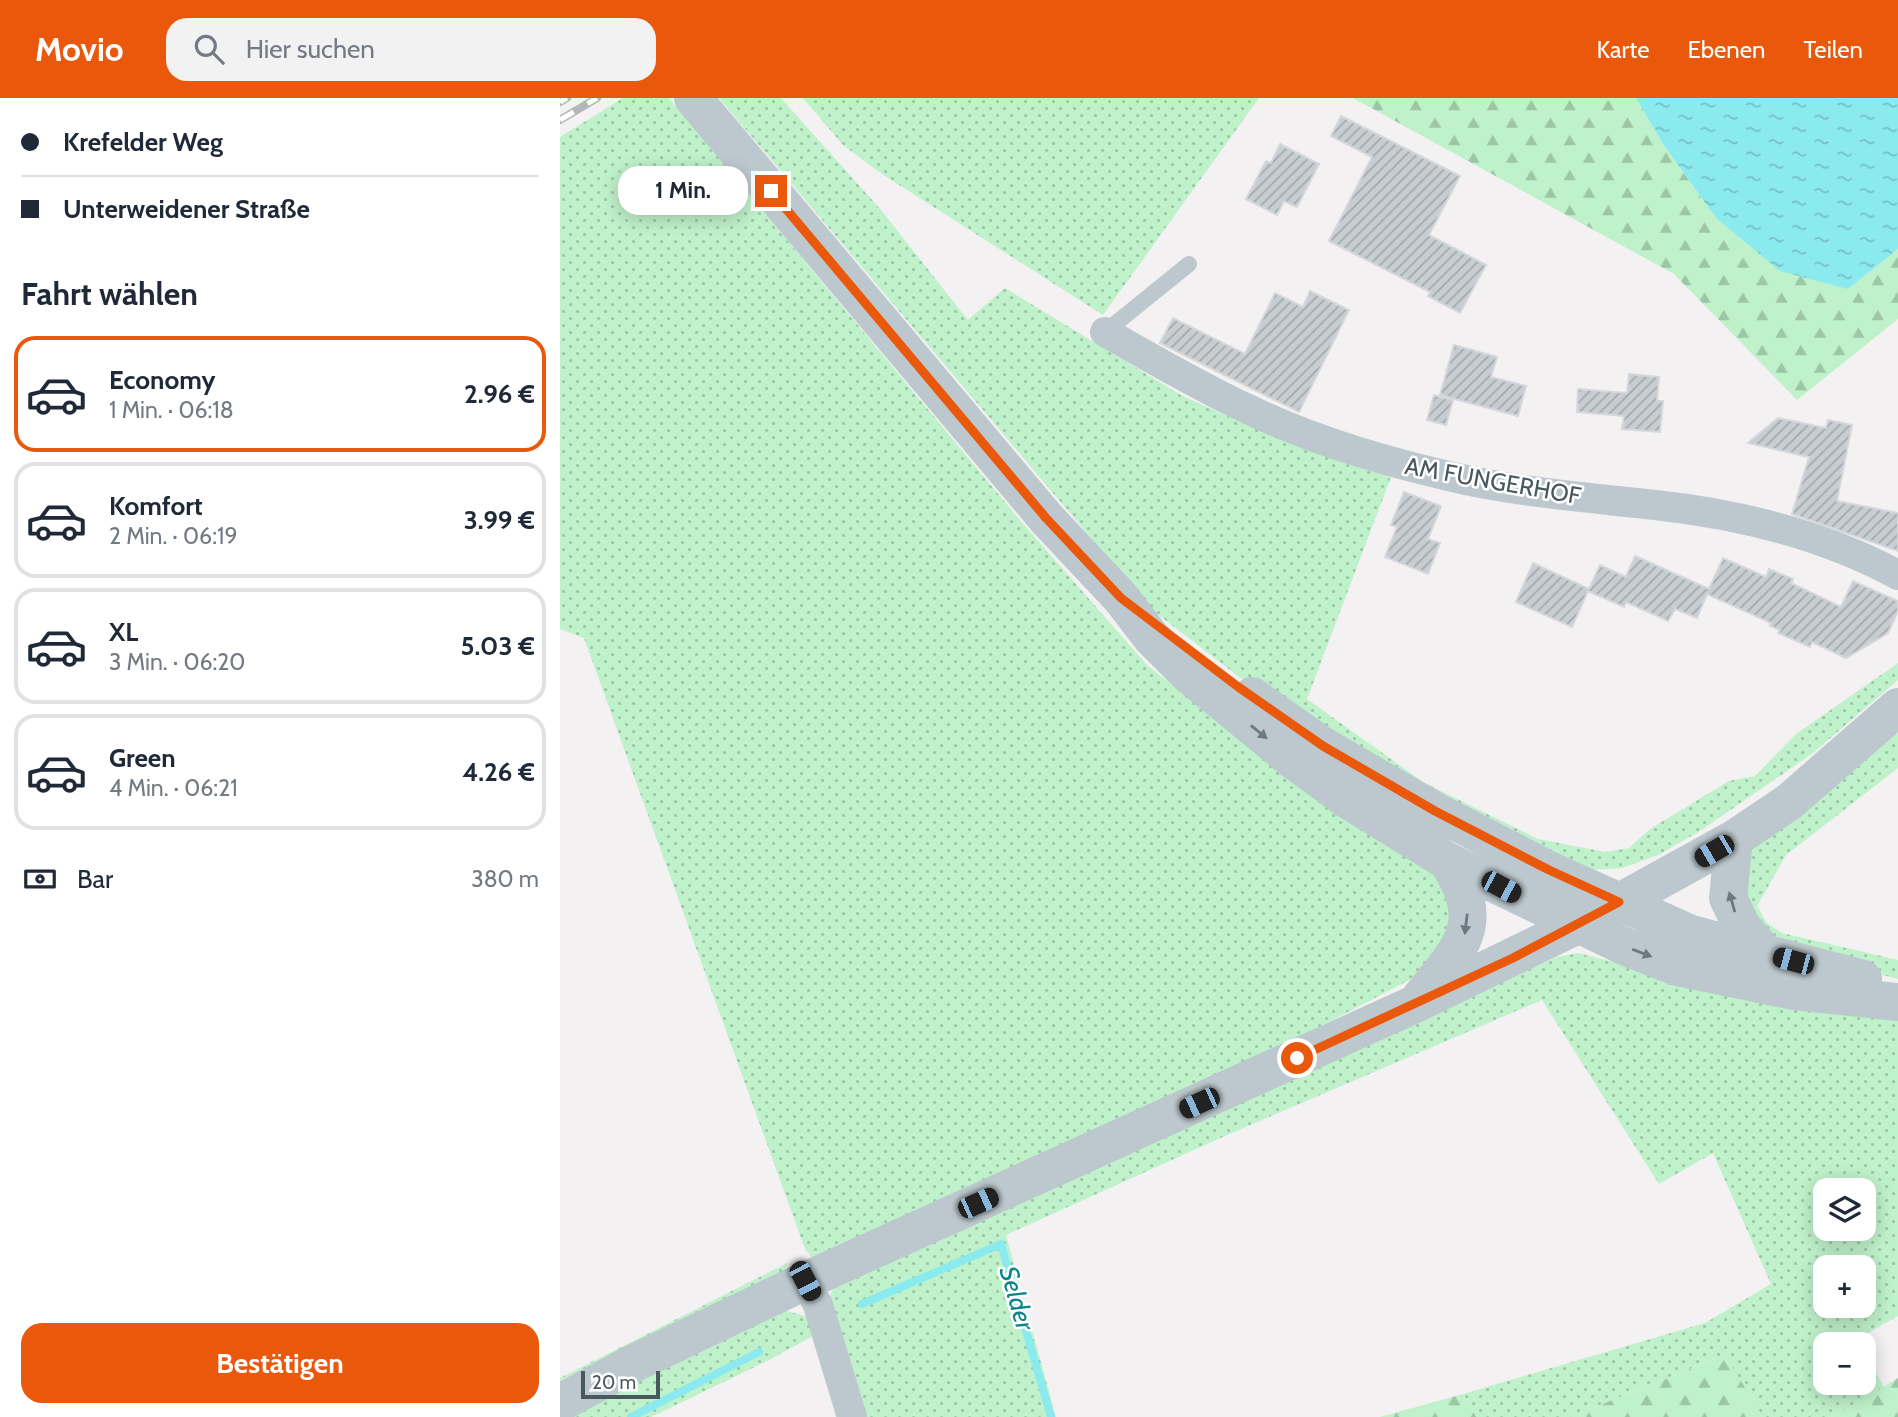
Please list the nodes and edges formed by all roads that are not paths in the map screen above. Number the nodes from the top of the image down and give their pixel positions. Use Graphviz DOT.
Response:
graph roads {
  1 [pos="693,98"];
  2 [pos="1189,264"];
  3 [pos="1105,332"];
  4 [pos="1898,575"];
  5 [pos="1121,598"];
  6 [pos="1898,706"];
  7 [pos="1734,839"];
  8 [pos="1447,861"];
  9 [pos="1619,902"];
  10 [pos="1580,923"];
  11 [pos="1766,954"];
  12 [pos="1898,987"];
  13 [pos="1898,1002"];
  14 [pos="1415,1004"];
  15 [pos="805,1281"];
  16 [pos="560,1403"];
  17 [pos="852,1417"];
  1 -- 5 [label="street"];
  2 -- 3 [label="lane"];
  3 -- 4 [label="street, AM FUNGERHOF"];
  5 -- 8 [label="street, one-way"];
  5 -- 9 [label="street"];
  6 -- 7 [label="street"];
  7 -- 9 [label="street"];
  11 -- 7 [label="street, one-way"];
  8 -- 10 [label="street"];
  8 -- 14 [label="street, one-way"];
  9 -- 10 [label="street"];
  9 -- 11 [label="street"];
  10 -- 13 [label="street, one-way"];
  10 -- 14 [label="street"];
  11 -- 12 [label="street"];
  14 -- 15 [label="street"];
  15 -- 16 [label="street"];
  15 -- 17 [label="street"];
}
